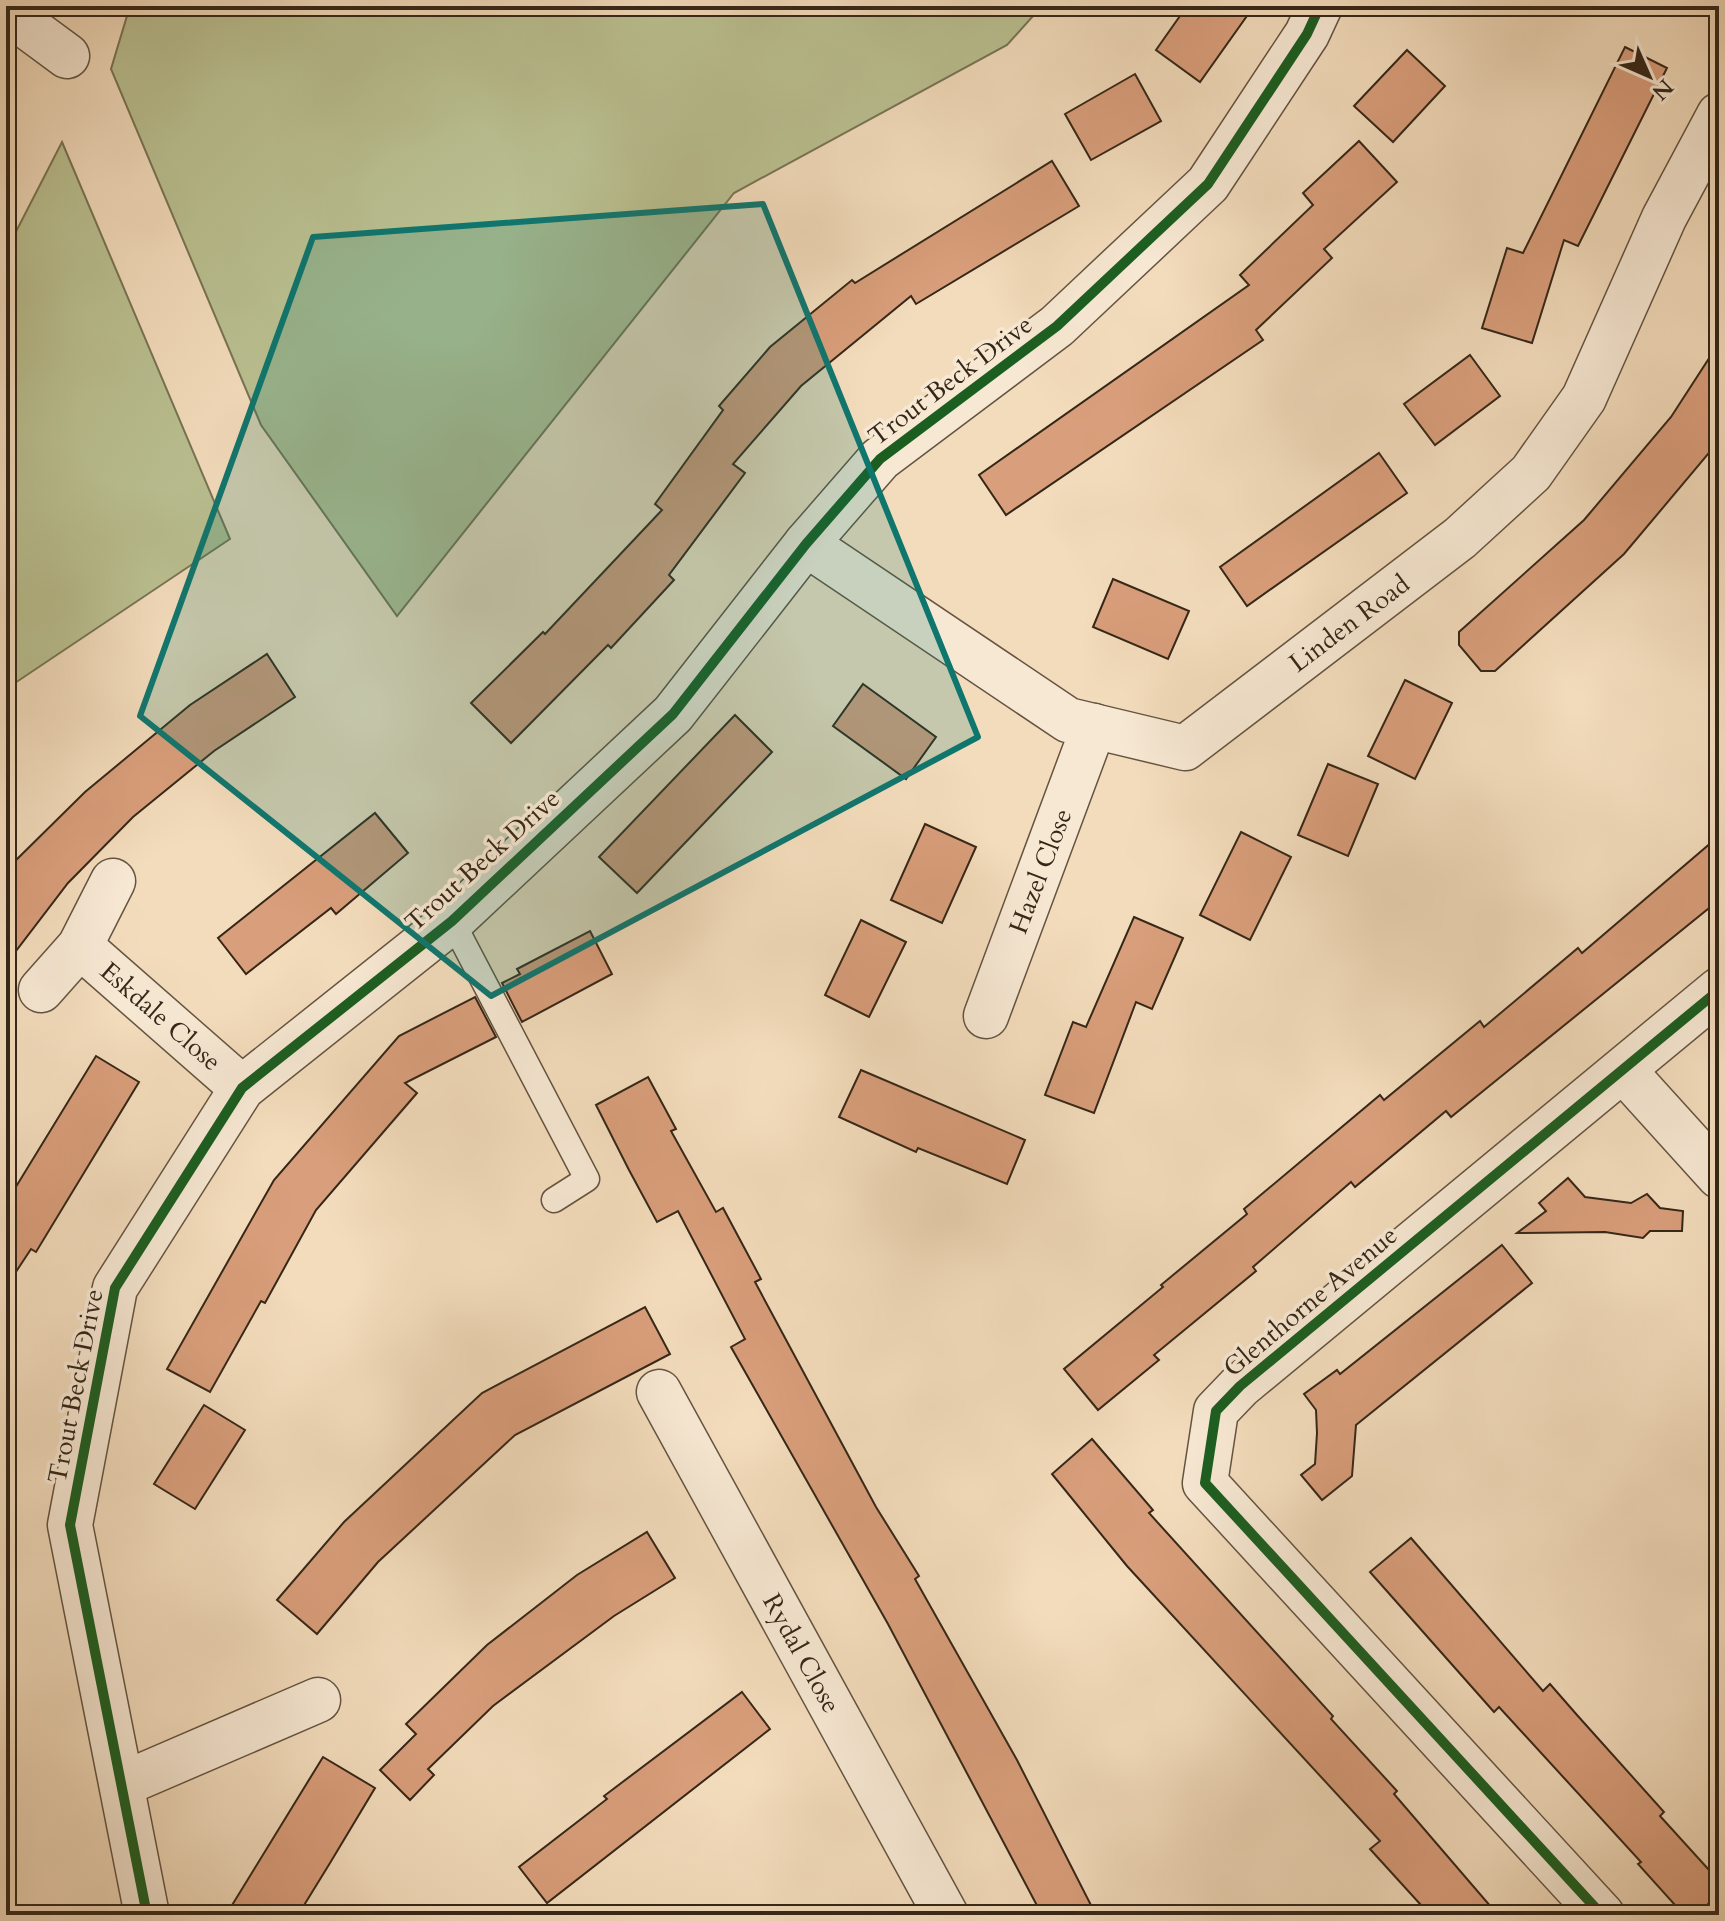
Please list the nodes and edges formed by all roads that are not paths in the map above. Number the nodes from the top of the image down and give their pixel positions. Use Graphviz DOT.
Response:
graph roads {
  1 [pos="1320,6"];
  2 [pos="6,11"];
  3 [pos="67,56"];
  4 [pos="1719,115"];
  5 [pos="806,544"];
  6 [pos="1094,726"];
  7 [pos="113,881"];
  8 [pos="452,921"];
  9 [pos="80,946"];
  10 [pos="41,990"];
  11 [pos="1719,990"];
  12 [pos="986,1016"];
  13 [pos="1624,1071"];
  14 [pos="242,1088"];
  15 [pos="1719,1176"];
  16 [pos="554,1200"];
  17 [pos="659,1392"];
  18 [pos="318,1700"];
  19 [pos="123,1784"];
  20 [pos="147,1915"];
  21 [pos="946,1915"];
  22 [pos="1602,1915"];
  1 -- 5 [label="street, Trout Beck Drive"];
  2 -- 3 [label="street"];
  4 -- 6 [label="street, Linden Road"];
  5 -- 6 [label="street, Linden Road"];
  5 -- 8 [label="street, Trout Beck Drive"];
  6 -- 12 [label="street, Hazel Close"];
  7 -- 9 [label="street, Eskdale Close"];
  8 -- 14 [label="street, Trout Beck Drive"];
  8 -- 16 [label="lane"];
  9 -- 10 [label="street, Eskdale Close"];
  9 -- 14 [label="street, Eskdale Close"];
  11 -- 13 [label="street, Glenthorne Avenue"];
  13 -- 15 [label="street"];
  13 -- 22 [label="street, Glenthorne Avenue"];
  14 -- 19 [label="street, Trout Beck Drive"];
  17 -- 21 [label="street, Rydal Close"];
  18 -- 19 [label="street"];
  19 -- 20 [label="street, Trout Beck Drive"];
}
